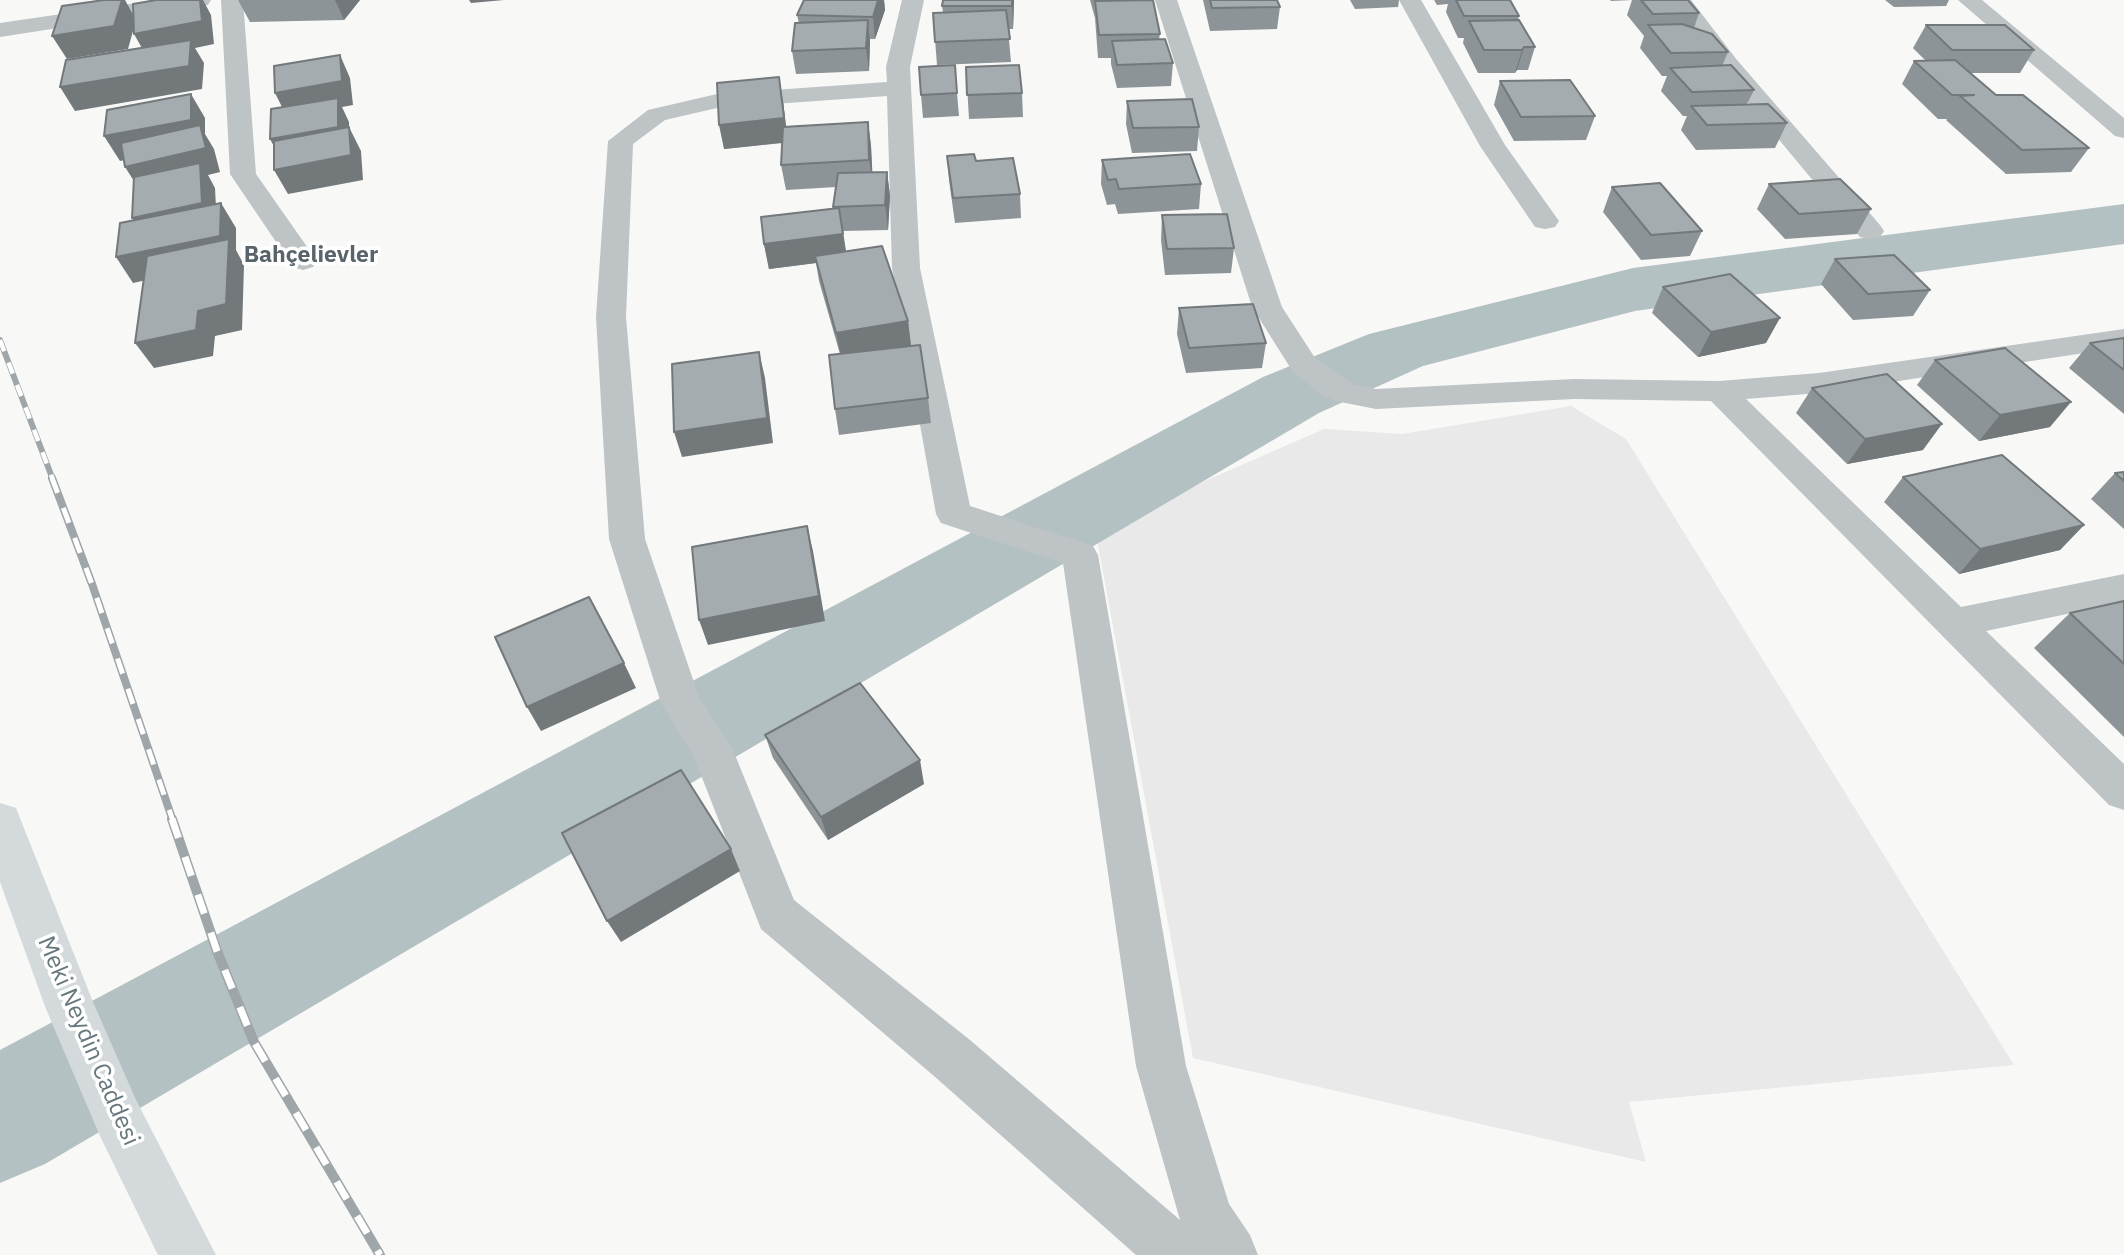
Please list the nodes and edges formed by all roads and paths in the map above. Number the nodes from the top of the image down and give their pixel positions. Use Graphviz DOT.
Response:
graph roads {
  1 [pos="200,0"];
  2 [pos="232,0"];
  3 [pos="913,0"];
  4 [pos="1166,0"];
  5 [pos="1410,0"];
  6 [pos="1680,0"];
  7 [pos="1969,0"];
  8 [pos="0,30"];
  9 [pos="899,88"];
  10 [pos="2124,131"];
  11 [pos="1545,221"];
  12 [pos="1870,231"];
  13 [pos="303,261"];
  14 [pos="2124,338"];
  15 [pos="1719,391"];
  16 [pos="2124,588"];
  17 [pos="1953,623"];
  18 [pos="2124,792"];
  19 [pos="0,822"];
  20 [pos="188,1255"];
  21 [pos="1178,1255"];
  22 [pos="1230,1255"];
  1 -- 8 [label="street"];
  2 -- 13 [label="street"];
  3 -- 9 [label="street"];
  4 -- 15 [label="street"];
  5 -- 11 [label="street"];
  6 -- 12 [label="street"];
  7 -- 10 [label="street"];
  9 -- 21 [label="street"];
  9 -- 22 [label="street"];
  14 -- 15 [label="street"];
  15 -- 17 [label="street"];
  16 -- 17 [label="street"];
  17 -- 18 [label="street"];
  19 -- 20 [label="street, Meki Neydin Caddesi"];
}
